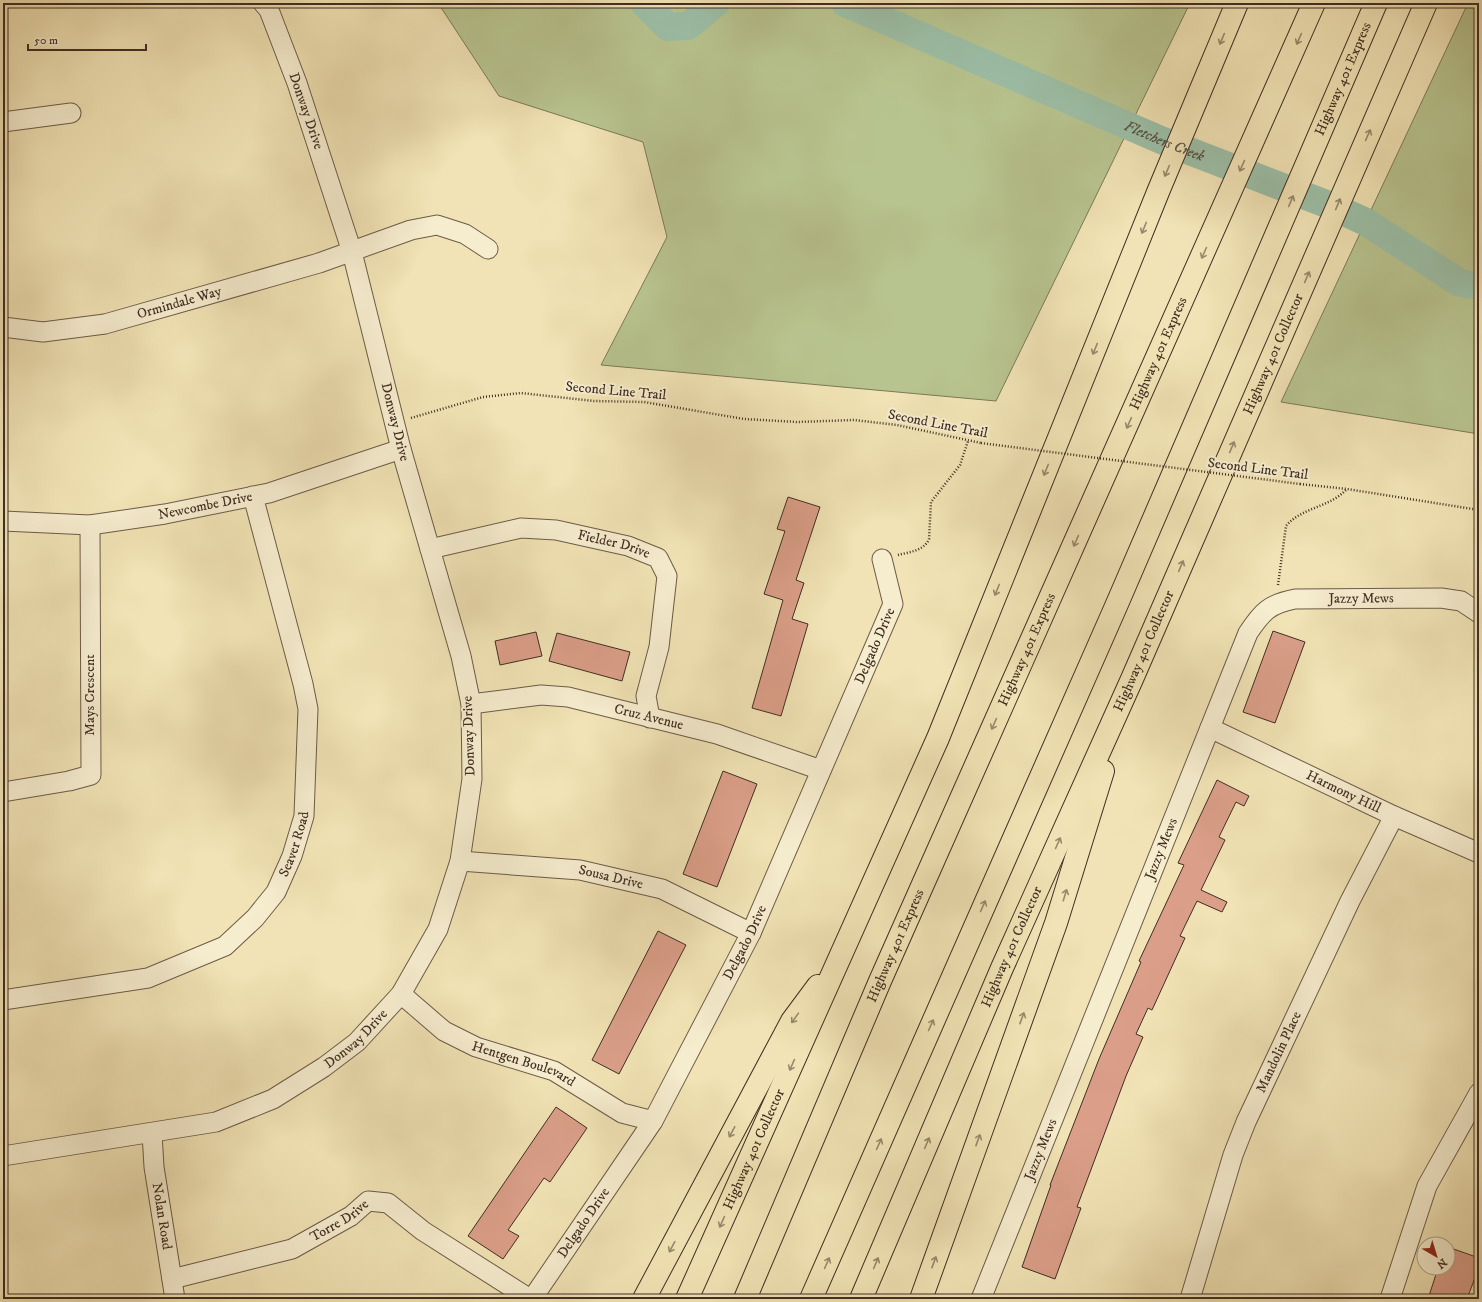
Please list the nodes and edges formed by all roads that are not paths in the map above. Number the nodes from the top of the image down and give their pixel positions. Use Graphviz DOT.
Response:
graph roads {
  1 [pos="263,3"];
  2 [pos="1237,3"];
  3 [pos="1314,3"];
  4 [pos="1376,3"];
  5 [pos="1426,3"];
  6 [pos="71,113"];
  7 [pos="3,122"];
  8 [pos="488,249"];
  9 [pos="352,252"];
  10 [pos="3,327"];
  11 [pos="401,449"];
  12 [pos="253,496"];
  13 [pos="3,521"];
  14 [pos="90,525"];
  15 [pos="430,549"];
  16 [pos="882,559"];
  17 [pos="1479,613"];
  18 [pos="1132,679"];
  19 [pos="471,704"];
  20 [pos="650,718"];
  21 [pos="1210,728"];
  22 [pos="821,770"];
  23 [pos="3,792"];
  24 [pos="1394,816"];
  25 [pos="1479,853"];
  26 [pos="460,861"];
  27 [pos="751,933"];
  28 [pos="843,953"];
  29 [pos="402,994"];
  30 [pos="3,1000"];
  31 [pos="1479,1093"];
  32 [pos="653,1121"];
  33 [pos="152,1133"];
  34 [pos="3,1156"];
  35 [pos="172,1279"];
  36 [pos="986,1298"];
  37 [pos="174,1299"];
  38 [pos="531,1299"];
  39 [pos="644,1299"];
  40 [pos="687,1299"];
  41 [pos="745,1299"];
  42 [pos="811,1299"];
  43 [pos="861,1299"];
  44 [pos="921,1299"];
  45 [pos="1190,1299"];
  46 [pos="1390,1299"];
  1 -- 9 [label="street, Donway Drive"];
  2 -- 28 [label="highway, Highway 401 Collector, one-way"];
  3 -- 41 [label="highway, Highway 401 Express, one-way"];
  42 -- 4 [label="highway, Highway 401 Express, one-way"];
  18 -- 5 [label="highway, Highway 401 Collector, one-way"];
  6 -- 7 [label="street"];
  8 -- 9 [label="street, Ormindale Way"];
  9 -- 10 [label="street, Ormindale Way"];
  9 -- 11 [label="street, Donway Drive"];
  11 -- 12 [label="street, Newcombe Drive"];
  11 -- 15 [label="street, Donway Drive"];
  12 -- 14 [label="street, Newcombe Drive"];
  12 -- 30 [label="street, Seaver Road"];
  13 -- 14 [label="street, Newcombe Drive"];
  14 -- 23 [label="street, Mays Crescent"];
  15 -- 19 [label="street, Donway Drive"];
  15 -- 20 [label="street, Fielder Drive"];
  16 -- 22 [label="street, Delgado Drive"];
  17 -- 21 [label="street, Jazzy Mews"];
  43 -- 18 [label="highway, Highway 401 Collector, one-way"];
  44 -- 18 [label="highway, one-way"];
  19 -- 20 [label="street, Cruz Avenue"];
  19 -- 26 [label="street, Donway Drive"];
  20 -- 22 [label="street, Cruz Avenue"];
  21 -- 24 [label="street, Harmony Hill"];
  21 -- 36 [label="street, Jazzy Mews"];
  22 -- 27 [label="street, Delgado Drive"];
  24 -- 25 [label="street, Harmony Hill"];
  24 -- 45 [label="street, Mandolin Place"];
  26 -- 27 [label="street, Sousa Drive"];
  26 -- 29 [label="street, Donway Drive"];
  27 -- 32 [label="street, Delgado Drive"];
  28 -- 39 [label="highway, one-way"];
  28 -- 40 [label="highway, Highway 401 Collector, one-way"];
  29 -- 32 [label="street, Hentgen Boulevard"];
  29 -- 33 [label="street, Donway Drive"];
  31 -- 46 [label="street"];
  32 -- 38 [label="street, Delgado Drive"];
  33 -- 34 [label="street, Donway Drive"];
  33 -- 35 [label="street, Nolan Road"];
  35 -- 37 [label="street, Nolan Road"];
  35 -- 38 [label="street, Torre Drive"];
}
